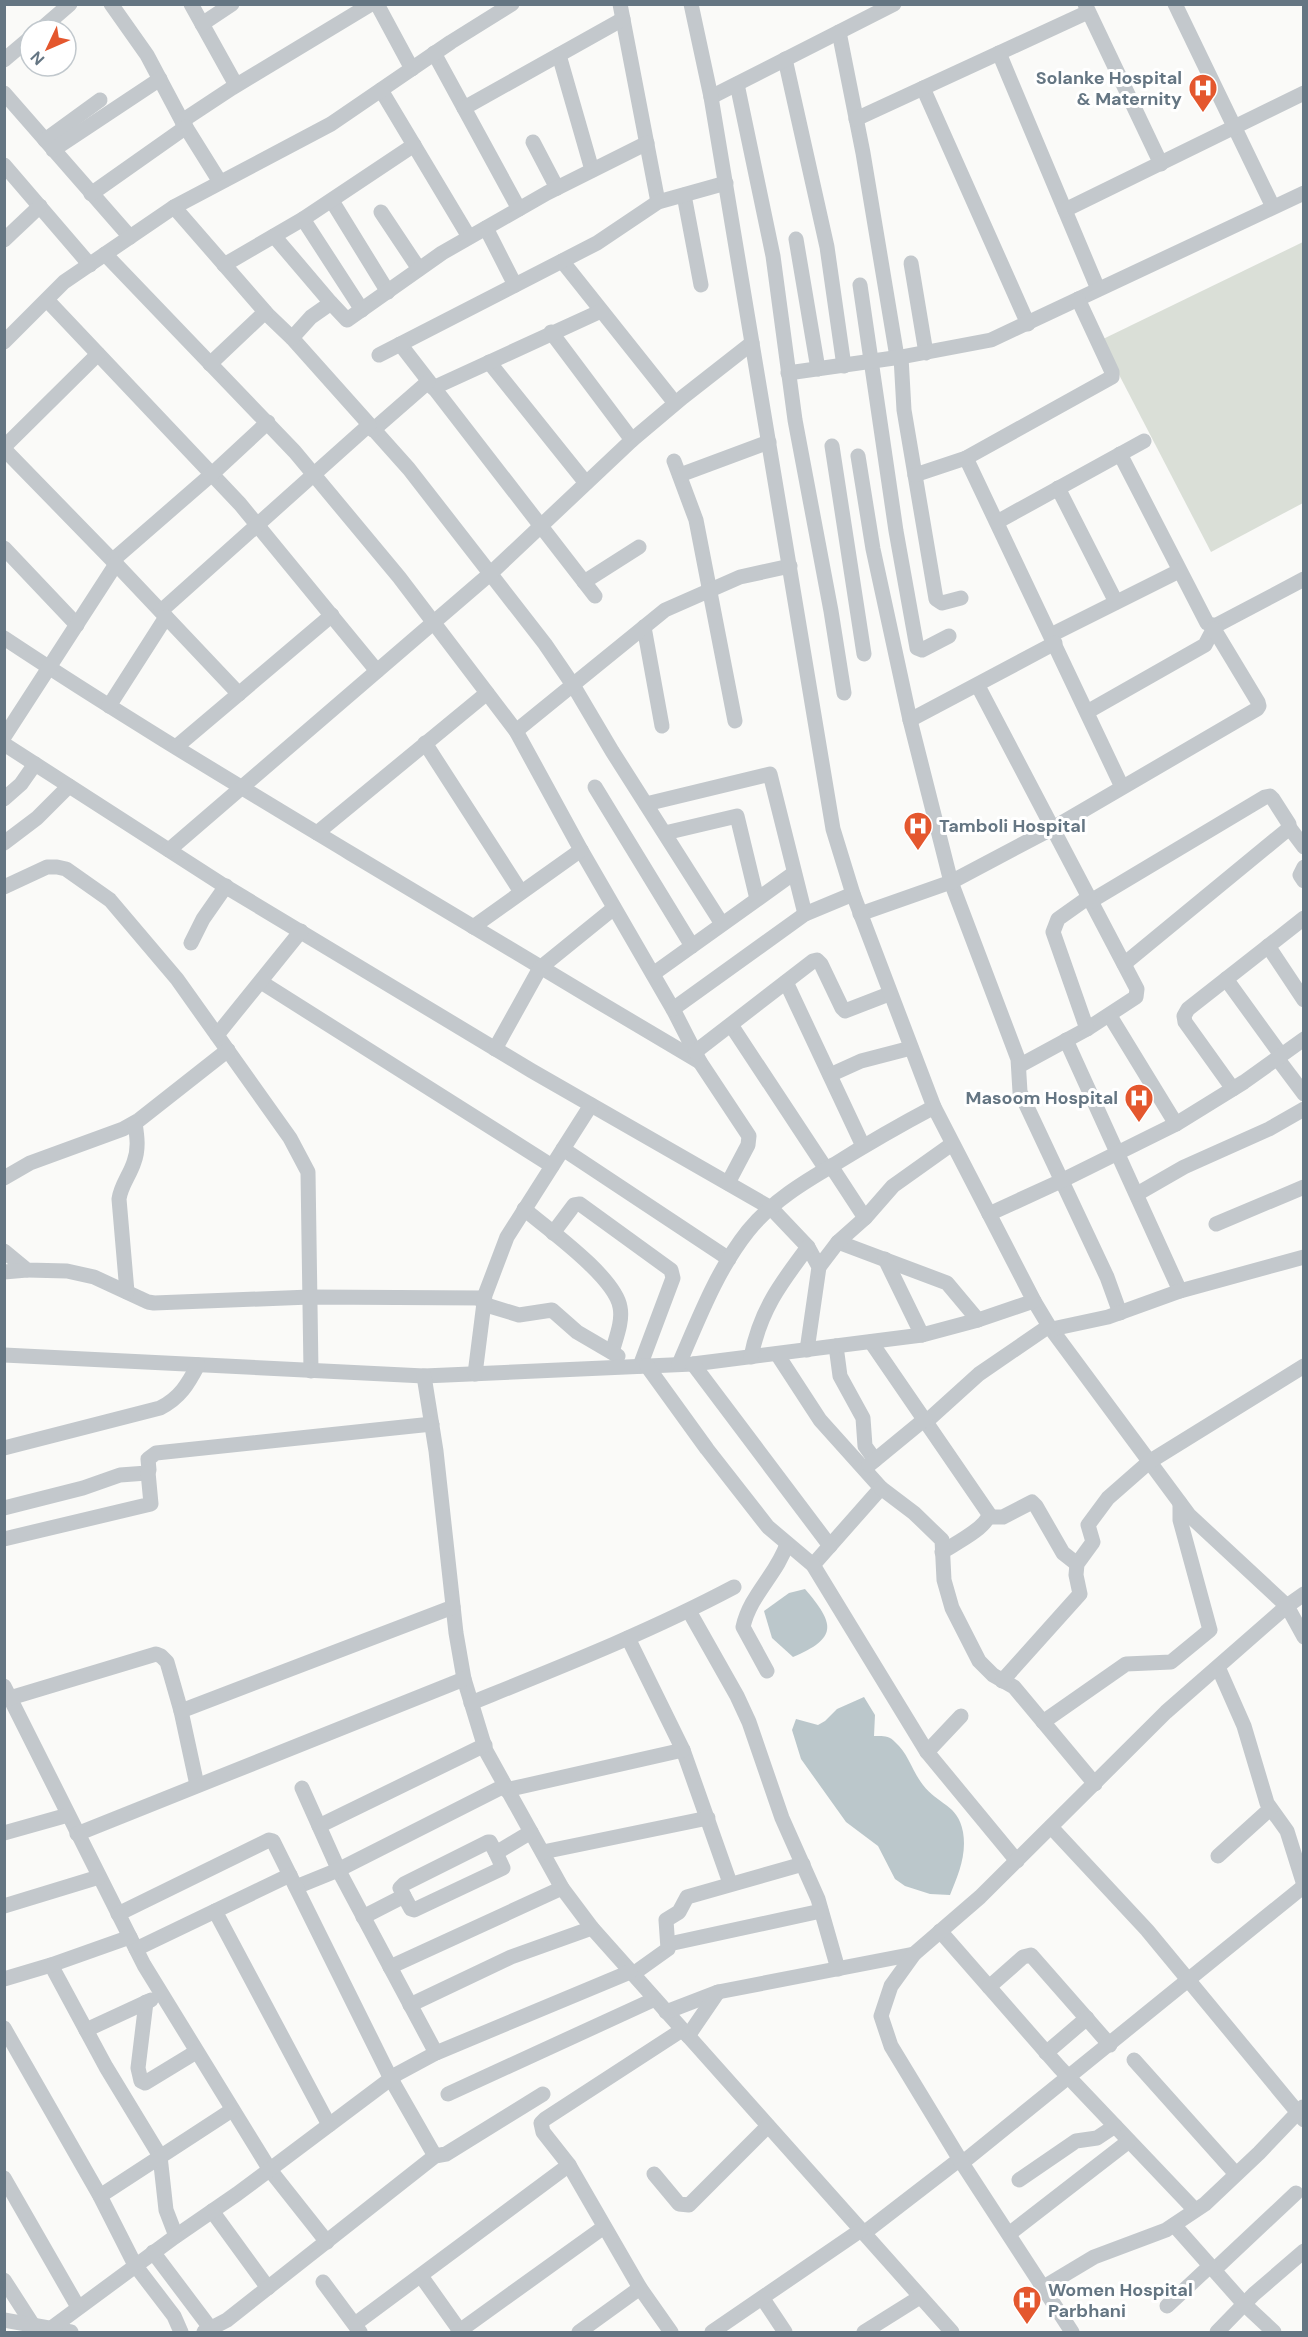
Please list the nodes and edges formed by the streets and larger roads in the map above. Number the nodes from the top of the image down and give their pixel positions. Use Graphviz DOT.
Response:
graph roads {
  1 [pos="70,4"];
  2 [pos="111,4"];
  3 [pos="191,4"];
  4 [pos="232,4"];
  5 [pos="371,4"];
  6 [pos="377,4"];
  7 [pos="512,4"];
  8 [pos="691,4"];
  9 [pos="894,4"];
  10 [pos="1175,4"];
  11 [pos="1086,8"];
  12 [pos="622,12"];
  13 [pos="54,18"];
  14 [pos="202,24"];
  15 [pos="839,32"];
  16 [pos="18,48"];
  17 [pos="999,53"];
  18 [pos="434,54"];
  19 [pos="559,55"];
  20 [pos="785,59"];
  21 [pos="4,60"];
  22 [pos="411,69"];
  23 [pos="160,79"];
  24 [pos="737,84"];
  25 [pos="236,85"];
  26 [pos="923,88"];
  27 [pos="381,90"];
  28 [pos="4,93"];
  29 [pos="1304,93"];
  30 [pos="711,97"];
  31 [pos="100,100"];
  32 [pos="464,108"];
  33 [pos="856,119"];
  34 [pos="184,124"];
  35 [pos="1235,127"];
  36 [pos="533,142"];
  37 [pos="647,143"];
  38 [pos="49,145"];
  39 [pos="414,145"];
  40 [pos="1161,164"];
  41 [pos="4,165"];
  42 [pos="592,171"];
  43 [pos="220,182"];
  44 [pos="726,183"];
  45 [pos="557,188"];
  46 [pos="1304,193"];
  47 [pos="92,194"];
  48 [pos="684,195"];
  49 [pos="332,201"];
  50 [pos="658,202"];
  51 [pos="40,206"];
  52 [pos="174,207"];
  53 [pos="1273,207"];
  54 [pos="519,209"];
  55 [pos="1065,210"];
  56 [pos="381,212"];
  57 [pos="303,219"];
  58 [pos="486,228"];
  59 [pos="274,236"];
  60 [pos="130,237"];
  61 [pos="470,237"];
  62 [pos="796,239"];
  63 [pos="4,240"];
  64 [pos="105,254"];
  65 [pos="562,261"];
  66 [pos="910,264"];
  67 [pos="90,265"];
  68 [pos="224,265"];
  69 [pos="419,269"];
  70 [pos="515,285"];
  71 [pos="701,285"];
  72 [pos="860,285"];
  73 [pos="1098,289"];
  74 [pos="387,292"];
  75 [pos="1078,299"];
  76 [pos="47,300"];
  77 [pos="331,303"];
  78 [pos="362,310"];
  79 [pos="601,310"];
  80 [pos="265,312"];
  81 [pos="1028,324"];
  82 [pos="551,332"];
  83 [pos="292,338"];
  84 [pos="4,342"];
  85 [pos="752,343"];
  86 [pos="400,344"];
  87 [pos="926,353"];
  88 [pos="98,354"];
  89 [pos="379,355"];
  90 [pos="899,357"];
  91 [pos="489,362"];
  92 [pos="870,362"];
  93 [pos="210,364"];
  94 [pos="844,366"];
  95 [pos="818,369"];
  96 [pos="788,373"];
  97 [pos="430,385"];
  98 [pos="675,403"];
  99 [pos="268,422"];
  100 [pos="371,428"];
  101 [pos="632,440"];
  102 [pos="1144,441"];
  103 [pos="769,442"];
  104 [pos="832,446"];
  105 [pos="4,448"];
  106 [pos="1120,454"];
  107 [pos="858,456"];
  108 [pos="966,458"];
  109 [pos="212,474"];
  110 [pos="314,475"];
  111 [pos="915,475"];
  112 [pos="586,483"];
  113 [pos="1058,488"];
  114 [pos="997,522"];
  115 [pos="257,525"];
  116 [pos="541,526"];
  117 [pos="639,547"];
  118 [pos="4,548"];
  119 [pos="849,560"];
  120 [pos="115,562"];
  121 [pos="822,564"];
  122 [pos="790,566"];
  123 [pos="1179,571"];
  124 [pos="491,573"];
  125 [pos="1304,579"];
  126 [pos="584,582"];
  127 [pos="710,590"];
  128 [pos="595,596"];
  129 [pos="961,598"];
  130 [pos="1116,602"];
  131 [pos="164,614"];
  132 [pos="332,615"];
  133 [pos="434,623"];
  134 [pos="77,625"];
  135 [pos="644,627"];
  136 [pos="1214,627"];
  137 [pos="949,636"];
  138 [pos="4,638"];
  139 [pos="1053,639"];
  140 [pos="864,654"];
  141 [pos="50,668"];
  142 [pos="377,671"];
  143 [pos="573,685"];
  144 [pos="978,686"];
  145 [pos="488,693"];
  146 [pos="844,693"];
  147 [pos="239,694"];
  148 [pos="109,706"];
  149 [pos="1087,712"];
  150 [pos="910,720"];
  151 [pos="735,722"];
  152 [pos="662,726"];
  153 [pos="516,731"];
  154 [pos="4,737"];
  155 [pos="425,743"];
  156 [pos="4,744"];
  157 [pos="176,747"];
  158 [pos="35,764"];
  159 [pos="69,786"];
  160 [pos="241,787"];
  161 [pos="595,787"];
  162 [pos="1122,787"];
  163 [pos="4,800"];
  164 [pos="646,804"];
  165 [pos="1289,827"];
  166 [pos="1053,828"];
  167 [pos="317,833"];
  168 [pos="665,833"];
  169 [pos="4,843"];
  170 [pos="1304,847"];
  171 [pos="169,850"];
  172 [pos="581,850"];
  173 [pos="1304,867"];
  174 [pos="794,873"];
  175 [pos="1304,881"];
  176 [pos="951,882"];
  177 [pos="226,886"];
  178 [pos="4,887"];
  179 [pos="521,892"];
  180 [pos="853,894"];
  181 [pos="757,899"];
  182 [pos="1090,899"];
  183 [pos="615,908"];
  184 [pos="805,914"];
  185 [pos="860,914"];
  186 [pos="1304,918"];
  187 [pos="722,924"];
  188 [pos="473,927"];
  189 [pos="301,932"];
  190 [pos="191,943"];
  191 [pos="692,946"];
  192 [pos="1268,946"];
  193 [pos="1124,964"];
  194 [pos="540,968"];
  195 [pos="653,974"];
  196 [pos="1226,979"];
  197 [pos="261,982"];
  198 [pos="786,982"];
  199 [pos="889,994"];
  200 [pos="1304,1000"];
  201 [pos="673,1009"];
  202 [pos="1110,1016"];
  203 [pos="730,1025"];
  204 [pos="1087,1029"];
  205 [pos="218,1035"];
  206 [pos="1304,1039"];
  207 [pos="1066,1040"];
  208 [pos="911,1048"];
  209 [pos="495,1049"];
  210 [pos="228,1050"];
  211 [pos="698,1057"];
  212 [pos="1279,1057"];
  213 [pos="1019,1066"];
  214 [pos="830,1075"];
  215 [pos="1233,1089"];
  216 [pos="1304,1094"];
  217 [pos="591,1105"];
  218 [pos="934,1107"];
  219 [pos="1304,1109"];
  220 [pos="135,1122"];
  221 [pos="1176,1124"];
  222 [pos="952,1144"];
  223 [pos="863,1146"];
  224 [pos="563,1149"];
  225 [pos="1118,1152"];
  226 [pos="552,1166"];
  227 [pos="829,1167"];
  228 [pos="4,1178"];
  229 [pos="1061,1182"];
  230 [pos="728,1183"];
  231 [pos="1304,1187"];
  232 [pos="1137,1194"];
  233 [pos="771,1208"];
  234 [pos="524,1209"];
  235 [pos="989,1214"];
  236 [pos="865,1218"];
  237 [pos="1216,1224"];
  238 [pos="553,1233"];
  239 [pos="838,1242"];
  240 [pos="808,1247"];
  241 [pos="4,1251"];
  242 [pos="1304,1257"];
  243 [pos="729,1259"];
  244 [pos="885,1259"];
  245 [pos="819,1267"];
  246 [pos="27,1270"];
  247 [pos="4,1272"];
  248 [pos="127,1292"];
  249 [pos="1180,1292"];
  250 [pos="310,1297"];
  251 [pos="484,1301"];
  252 [pos="1034,1301"];
  253 [pos="1120,1313"];
  254 [pos="978,1320"];
  255 [pos="1051,1328"];
  256 [pos="922,1335"];
  257 [pos="871,1342"];
  258 [pos="836,1346"];
  259 [pos="807,1350"];
  260 [pos="612,1352"];
  261 [pos="777,1354"];
  262 [pos="4,1355"];
  263 [pos="752,1357"];
  264 [pos="686,1364"];
  265 [pos="198,1365"];
  266 [pos="640,1366"];
  267 [pos="1304,1366"];
  268 [pos="310,1371"];
  269 [pos="476,1374"];
  270 [pos="424,1376"];
  271 [pos="926,1420"];
  272 [pos="432,1424"];
  273 [pos="4,1448"];
  274 [pos="1149,1462"];
  275 [pos="869,1464"];
  276 [pos="148,1472"];
  277 [pos="881,1488"];
  278 [pos="1180,1503"];
  279 [pos="4,1508"];
  280 [pos="989,1517"];
  281 [pos="4,1539"];
  282 [pos="787,1544"];
  283 [pos="830,1546"];
  284 [pos="942,1552"];
  285 [pos="1077,1564"];
  286 [pos="813,1565"];
  287 [pos="734,1587"];
  288 [pos="1304,1594"];
  289 [pos="1287,1606"];
  290 [pos="453,1607"];
  291 [pos="689,1611"];
  292 [pos="1304,1637"];
  293 [pos="628,1638"];
  294 [pos="1218,1667"];
  295 [pos="766,1671"];
  296 [pos="464,1679"];
  297 [pos="1002,1681"];
  298 [pos="8,1699"];
  299 [pos="471,1703"];
  300 [pos="181,1711"];
  301 [pos="961,1716"];
  302 [pos="1044,1722"];
  303 [pos="485,1745"];
  304 [pos="683,1750"];
  305 [pos="927,1752"];
  306 [pos="1095,1784"];
  307 [pos="197,1785"];
  308 [pos="302,1788"];
  309 [pos="505,1788"];
  310 [pos="1270,1809"];
  311 [pos="68,1815"];
  312 [pos="708,1818"];
  313 [pos="319,1826"];
  314 [pos="1051,1827"];
  315 [pos="531,1832"];
  316 [pos="4,1833"];
  317 [pos="78,1834"];
  318 [pos="543,1852"];
  319 [pos="496,1853"];
  320 [pos="1218,1856"];
  321 [pos="1017,1861"];
  322 [pos="802,1864"];
  323 [pos="338,1869"];
  324 [pos="99,1877"];
  325 [pos="293,1881"];
  326 [pos="730,1883"];
  327 [pos="1304,1885"];
  328 [pos="562,1888"];
  329 [pos="404,1896"];
  330 [pos="4,1906"];
  331 [pos="215,1911"];
  332 [pos="821,1911"];
  333 [pos="118,1914"];
  334 [pos="363,1917"];
  335 [pos="592,1928"];
  336 [pos="940,1931"];
  337 [pos="133,1943"];
  338 [pos="669,1944"];
  339 [pos="914,1954"];
  340 [pos="51,1965"];
  341 [pos="390,1967"];
  342 [pos="838,1969"];
  343 [pos="631,1973"];
  344 [pos="4,1979"];
  345 [pos="1189,1981"];
  346 [pos="989,1987"];
  347 [pos="718,1992"];
  348 [pos="162,1995"];
  349 [pos="655,1999"];
  350 [pos="146,2002"];
  351 [pos="410,2004"];
  352 [pos="666,2012"];
  353 [pos="1087,2018"];
  354 [pos="4,2028"];
  355 [pos="86,2030"];
  356 [pos="685,2033"];
  357 [pos="1110,2044"];
  358 [pos="196,2052"];
  359 [pos="436,2053"];
  360 [pos="1047,2053"];
  361 [pos="1134,2060"];
  362 [pos="1069,2078"];
  363 [pos="391,2079"];
  364 [pos="448,2094"];
  365 [pos="543,2094"];
  366 [pos="232,2110"];
  367 [pos="1301,2113"];
  368 [pos="329,2125"];
  369 [pos="768,2126"];
  370 [pos="1115,2126"];
  371 [pos="1129,2141"];
  372 [pos="160,2156"];
  373 [pos="435,2156"];
  374 [pos="961,2161"];
  375 [pos="569,2165"];
  376 [pos="270,2169"];
  377 [pos="654,2174"];
  378 [pos="1236,2174"];
  379 [pos="4,2178"];
  380 [pos="1019,2180"];
  381 [pos="1296,2193"];
  382 [pos="100,2196"];
  383 [pos="1195,2210"];
  384 [pos="212,2211"];
  385 [pos="1174,2225"];
  386 [pos="604,2227"];
  387 [pos="862,2232"];
  388 [pos="1009,2234"];
  389 [pos="176,2236"];
  390 [pos="327,2242"];
  391 [pos="153,2252"];
  392 [pos="1304,2252"];
  393 [pos="135,2265"];
  394 [pos="1212,2268"];
  395 [pos="421,2276"];
  396 [pos="4,2280"];
  397 [pos="323,2282"];
  398 [pos="1044,2287"];
  399 [pos="268,2288"];
  400 [pos="640,2288"];
  401 [pos="920,2297"];
  402 [pos="763,2299"];
  403 [pos="1244,2304"];
  404 [pos="1167,2306"];
  405 [pos="78,2307"];
  406 [pos="4,2320"];
  407 [pos="43,2328"];
  408 [pos="357,2328"];
  409 [pos="208,2331"];
  410 [pos="70,2332"];
  411 [pos="181,2332"];
  412 [pos="459,2332"];
  413 [pos="579,2332"];
  414 [pos="670,2332"];
  415 [pos="712,2332"];
  416 [pos="785,2332"];
  417 [pos="864,2332"];
  418 [pos="952,2332"];
  419 [pos="1072,2332"];
  420 [pos="1217,2332"];
  421 [pos="1274,2332"];
  1 -- 13 [label="street"];
  2 -- 23 [label="street"];
  3 -- 14 [label="street"];
  4 -- 14 [label="street"];
  5 -- 25 [label="street"];
  6 -- 22 [label="street"];
  7 -- 18 [label="street"];
  8 -- 30 [label="street"];
  9 -- 15 [label="street"];
  10 -- 35 [label="street"];
  11 -- 17 [label="street"];
  11 -- 40 [label="street"];
  12 -- 19 [label="street"];
  12 -- 37 [label="street"];
  14 -- 25 [label="street"];
  15 -- 20 [label="street"];
  15 -- 33 [label="street"];
  16 -- 21 [label="street"];
  17 -- 26 [label="street"];
  17 -- 55 [label="street"];
  18 -- 22 [label="street"];
  18 -- 32 [label="street"];
  19 -- 32 [label="street"];
  19 -- 42 [label="street"];
  20 -- 24 [label="street"];
  20 -- 94 [label="street"];
  22 -- 27 [label="street"];
  23 -- 34 [label="street"];
  23 -- 38 [label="street"];
  24 -- 30 [label="street"];
  24 -- 96 [label="street"];
  25 -- 34 [label="street"];
  26 -- 33 [label="street"];
  26 -- 81 [label="street"];
  27 -- 39 [label="street"];
  27 -- 43 [label="street"];
  28 -- 38 [label="street"];
  29 -- 35 [label="street"];
  30 -- 44 [label="street"];
  31 -- 38 [label="street"];
  32 -- 54 [label="street"];
  33 -- 90 [label="street"];
  34 -- 43 [label="street"];
  34 -- 47 [label="street"];
  35 -- 40 [label="street"];
  35 -- 53 [label="street"];
  36 -- 45 [label="street"];
  37 -- 42 [label="street"];
  37 -- 50 [label="street"];
  38 -- 47 [label="street"];
  39 -- 49 [label="street"];
  39 -- 61 [label="street"];
  40 -- 55 [label="street"];
  41 -- 51 [label="street"];
  42 -- 45 [label="street"];
  43 -- 52 [label="street"];
  44 -- 48 [label="street"];
  44 -- 85 [label="street"];
  45 -- 54 [label="street"];
  46 -- 53 [label="street"];
  47 -- 60 [label="street"];
  48 -- 50 [label="street"];
  48 -- 71 [label="street"];
  49 -- 57 [label="street"];
  49 -- 74 [label="street"];
  50 -- 65 [label="street"];
  51 -- 63 [label="street"];
  51 -- 67 [label="street"];
  52 -- 60 [label="street"];
  52 -- 68 [label="street"];
  53 -- 73 [label="street"];
  54 -- 58 [label="street"];
  55 -- 73 [label="street"];
  56 -- 69 [label="street"];
  57 -- 59 [label="street"];
  57 -- 78 [label="street"];
  58 -- 61 [label="street"];
  58 -- 70 [label="street"];
  59 -- 68 [label="street"];
  59 -- 77 [label="street"];
  60 -- 64 [label="street"];
  61 -- 69 [label="street"];
  62 -- 95 [label="street"];
  64 -- 67 [label="street"];
  64 -- 93 [label="street"];
  65 -- 70 [label="street"];
  65 -- 79 [label="street"];
  66 -- 87 [label="street"];
  67 -- 76 [label="street"];
  68 -- 80 [label="street"];
  69 -- 74 [label="street"];
  70 -- 86 [label="street"];
  72 -- 92 [label="street"];
  73 -- 75 [label="street"];
  74 -- 78 [label="street"];
  75 -- 81 [label="street"];
  75 -- 108 [label="street"];
  76 -- 84 [label="street"];
  76 -- 88 [label="street"];
  77 -- 78 [label="street"];
  77 -- 83 [label="street"];
  79 -- 82 [label="street"];
  79 -- 98 [label="street"];
  80 -- 83 [label="street"];
  80 -- 93 [label="street"];
  81 -- 87 [label="street"];
  82 -- 91 [label="street"];
  82 -- 101 [label="street"];
  83 -- 100 [label="street"];
  85 -- 98 [label="street"];
  85 -- 103 [label="street"];
  86 -- 89 [label="street"];
  86 -- 97 [label="street"];
  87 -- 90 [label="street"];
  88 -- 105 [label="street"];
  88 -- 109 [label="street"];
  90 -- 92 [label="street"];
  90 -- 111 [label="street"];
  91 -- 97 [label="street"];
  91 -- 112 [label="street"];
  92 -- 94 [label="street"];
  92 -- 137 [label="street"];
  93 -- 99 [label="street"];
  94 -- 95 [label="street"];
  95 -- 96 [label="street"];
  96 -- 121 [label="street"];
  97 -- 100 [label="street"];
  97 -- 116 [label="street"];
  98 -- 101 [label="street"];
  99 -- 109 [label="street"];
  99 -- 110 [label="street"];
  100 -- 110 [label="street"];
  100 -- 124 [label="street"];
  101 -- 112 [label="street"];
  102 -- 106 [label="street"];
  103 -- 122 [label="street"];
  103 -- 127 [label="street"];
  104 -- 119 [label="street"];
  105 -- 120 [label="street"];
  106 -- 113 [label="street"];
  106 -- 123 [label="street"];
  107 -- 150 [label="street"];
  108 -- 111 [label="street"];
  108 -- 114 [label="street"];
  109 -- 115 [label="street"];
  109 -- 120 [label="street"];
  110 -- 115 [label="street"];
  110 -- 133 [label="street"];
  111 -- 129 [label="street"];
  112 -- 116 [label="street"];
  113 -- 114 [label="street"];
  113 -- 130 [label="street"];
  114 -- 139 [label="street"];
  115 -- 131 [label="street"];
  115 -- 132 [label="street"];
  116 -- 124 [label="street"];
  116 -- 126 [label="street"];
  117 -- 126 [label="street"];
  118 -- 134 [label="street"];
  119 -- 121 [label="street"];
  119 -- 140 [label="street"];
  120 -- 131 [label="street"];
  120 -- 134 [label="street"];
  121 -- 146 [label="street"];
  122 -- 127 [label="street"];
  122 -- 180 [label="street"];
  123 -- 130 [label="street"];
  123 -- 136 [label="street"];
  124 -- 133 [label="street"];
  124 -- 143 [label="street"];
  125 -- 136 [label="street"];
  126 -- 128 [label="street"];
  127 -- 135 [label="street"];
  127 -- 151 [label="street"];
  130 -- 139 [label="street"];
  131 -- 147 [label="street"];
  131 -- 148 [label="street"];
  132 -- 142 [label="street"];
  132 -- 147 [label="street"];
  133 -- 142 [label="street"];
  133 -- 145 [label="street"];
  134 -- 141 [label="street"];
  135 -- 143 [label="street"];
  135 -- 152 [label="street"];
  136 -- 149 [label="street"];
  136 -- 162 [label="street"];
  138 -- 141 [label="street"];
  139 -- 144 [label="street"];
  139 -- 149 [label="street"];
  141 -- 148 [label="street"];
  141 -- 154 [label="street"];
  142 -- 160 [label="street"];
  143 -- 153 [label="street"];
  143 -- 164 [label="street"];
  144 -- 150 [label="street"];
  144 -- 166 [label="street"];
  145 -- 153 [label="street"];
  145 -- 155 [label="street"];
  147 -- 157 [label="street"];
  148 -- 157 [label="street"];
  149 -- 162 [label="street"];
  150 -- 176 [label="street"];
  153 -- 172 [label="street"];
  155 -- 167 [label="street"];
  155 -- 179 [label="street"];
  156 -- 158 [label="street"];
  157 -- 160 [label="street"];
  158 -- 159 [label="street"];
  158 -- 163 [label="street"];
  159 -- 169 [label="street"];
  159 -- 171 [label="street"];
  160 -- 167 [label="street"];
  160 -- 171 [label="street"];
  161 -- 191 [label="street"];
  162 -- 166 [label="street"];
  164 -- 168 [label="street"];
  164 -- 174 [label="street"];
  165 -- 170 [label="street"];
  165 -- 182 [label="street"];
  165 -- 193 [label="street"];
  166 -- 176 [label="street"];
  166 -- 182 [label="street"];
  167 -- 188 [label="street"];
  168 -- 181 [label="street"];
  168 -- 187 [label="street"];
  171 -- 177 [label="street"];
  172 -- 179 [label="street"];
  172 -- 183 [label="street"];
  173 -- 175 [label="street"];
  174 -- 181 [label="street"];
  174 -- 184 [label="street"];
  176 -- 185 [label="street"];
  176 -- 213 [label="street"];
  177 -- 189 [label="street"];
  177 -- 190 [label="street"];
  178 -- 205 [label="street"];
  179 -- 188 [label="street"];
  180 -- 184 [label="street"];
  180 -- 185 [label="street"];
  181 -- 187 [label="street"];
  182 -- 193 [label="street"];
  182 -- 204 [label="street"];
  183 -- 194 [label="street"];
  183 -- 195 [label="street"];
  184 -- 201 [label="street"];
  185 -- 199 [label="street"];
  186 -- 192 [label="street"];
  187 -- 191 [label="street"];
  188 -- 194 [label="street"];
  189 -- 197 [label="street"];
  189 -- 209 [label="street"];
  191 -- 195 [label="street"];
  192 -- 196 [label="street"];
  192 -- 200 [label="street"];
  193 -- 202 [label="street"];
  194 -- 209 [label="street"];
  194 -- 211 [label="street"];
  195 -- 201 [label="street"];
  196 -- 212 [label="street"];
  196 -- 215 [label="street"];
  197 -- 205 [label="street"];
  197 -- 226 [label="street"];
  198 -- 199 [label="street"];
  198 -- 203 [label="street"];
  198 -- 214 [label="street"];
  199 -- 208 [label="street"];
  201 -- 211 [label="street"];
  202 -- 204 [label="street"];
  202 -- 221 [label="street"];
  203 -- 211 [label="street"];
  203 -- 227 [label="street"];
  204 -- 207 [label="street"];
  205 -- 210 [label="street"];
  206 -- 212 [label="street"];
  207 -- 213 [label="street"];
  207 -- 225 [label="street"];
  208 -- 214 [label="street"];
  208 -- 218 [label="street"];
  209 -- 217 [label="street"];
  210 -- 220 [label="street"];
  210 -- 250 [label="street"];
  211 -- 230 [label="street"];
  212 -- 215 [label="street"];
  212 -- 216 [label="street"];
  213 -- 229 [label="street"];
  214 -- 223 [label="street"];
  215 -- 221 [label="street"];
  217 -- 224 [label="street"];
  217 -- 230 [label="street"];
  218 -- 222 [label="street"];
  218 -- 223 [label="street"];
  219 -- 232 [label="street"];
  220 -- 228 [label="street"];
  220 -- 248 [label="street"];
  221 -- 225 [label="street"];
  222 -- 235 [label="street"];
  222 -- 236 [label="street"];
  223 -- 227 [label="street"];
  224 -- 226 [label="street"];
  224 -- 243 [label="street"];
  225 -- 229 [label="street"];
  225 -- 232 [label="street"];
  226 -- 234 [label="street"];
  227 -- 233 [label="street"];
  227 -- 236 [label="street"];
  229 -- 235 [label="street"];
  229 -- 253 [label="street"];
  230 -- 233 [label="street"];
  231 -- 237 [label="street"];
  232 -- 249 [label="street"];
  233 -- 240 [label="street"];
  233 -- 243 [label="street"];
  234 -- 238 [label="street"];
  234 -- 251 [label="street"];
  235 -- 252 [label="street"];
  236 -- 239 [label="street"];
  238 -- 260 [label="street"];
  238 -- 266 [label="street"];
  239 -- 244 [label="street"];
  239 -- 245 [label="street"];
  240 -- 245 [label="street"];
  240 -- 263 [label="street"];
  241 -- 246 [label="street"];
  242 -- 249 [label="street"];
  243 -- 264 [label="street"];
  244 -- 254 [label="street"];
  244 -- 256 [label="street"];
  245 -- 259 [label="street"];
  246 -- 247 [label="street"];
  246 -- 248 [label="street"];
  248 -- 250 [label="street"];
  249 -- 253 [label="street"];
  250 -- 251 [label="street"];
  250 -- 268 [label="street"];
  251 -- 260 [label="street"];
  251 -- 269 [label="street"];
  252 -- 254 [label="street"];
  252 -- 255 [label="street"];
  253 -- 255 [label="street"];
  254 -- 256 [label="street"];
  255 -- 271 [label="street"];
  255 -- 274 [label="street"];
  256 -- 257 [label="street"];
  257 -- 258 [label="street"];
  257 -- 271 [label="street"];
  258 -- 259 [label="street"];
  258 -- 275 [label="street"];
  259 -- 261 [label="street"];
  260 -- 266 [label="street"];
  261 -- 263 [label="street"];
  261 -- 275 [label="street"];
  262 -- 265 [label="street"];
  263 -- 264 [label="street"];
  264 -- 266 [label="street"];
  264 -- 283 [label="street"];
  265 -- 268 [label="street"];
  265 -- 273 [label="street"];
  266 -- 269 [label="street"];
  266 -- 282 [label="street"];
  267 -- 274 [label="street"];
  268 -- 270 [label="street"];
  269 -- 270 [label="street"];
  270 -- 272 [label="street"];
  271 -- 275 [label="street"];
  271 -- 280 [label="street"];
  272 -- 276 [label="street"];
  272 -- 290 [label="street"];
  274 -- 278 [label="street"];
  274 -- 285 [label="street"];
  275 -- 277 [label="street"];
  276 -- 279 [label="street"];
  276 -- 281 [label="street"];
  277 -- 283 [label="street"];
  277 -- 284 [label="street"];
  278 -- 289 [label="street"];
  278 -- 302 [label="street"];
  280 -- 284 [label="street"];
  280 -- 285 [label="street"];
  282 -- 286 [label="street"];
  282 -- 295 [label="street"];
  283 -- 286 [label="street"];
  284 -- 297 [label="street"];
  285 -- 297 [label="street"];
  286 -- 305 [label="street"];
  287 -- 291 [label="street"];
  288 -- 289 [label="street"];
  289 -- 292 [label="street"];
  289 -- 294 [label="street"];
  290 -- 296 [label="street"];
  290 -- 300 [label="street"];
  291 -- 293 [label="street"];
  291 -- 322 [label="street"];
  293 -- 299 [label="street"];
  293 -- 304 [label="street"];
  294 -- 306 [label="street"];
  294 -- 310 [label="street"];
  296 -- 299 [label="street"];
  296 -- 307 [label="street"];
  297 -- 302 [label="street"];
  298 -- 300 [label="street"];
  298 -- 311 [label="street"];
  299 -- 303 [label="street"];
  300 -- 307 [label="street"];
  301 -- 305 [label="street"];
  302 -- 306 [label="street"];
  303 -- 309 [label="street"];
  303 -- 313 [label="street"];
  304 -- 309 [label="street"];
  304 -- 312 [label="street"];
  305 -- 321 [label="street"];
  306 -- 314 [label="street"];
  307 -- 317 [label="street"];
  308 -- 313 [label="street"];
  309 -- 315 [label="street"];
  309 -- 323 [label="street"];
  310 -- 320 [label="street"];
  310 -- 327 [label="street"];
  311 -- 316 [label="street"];
  311 -- 317 [label="street"];
  312 -- 318 [label="street"];
  312 -- 326 [label="street"];
  313 -- 323 [label="street"];
  314 -- 321 [label="street"];
  314 -- 345 [label="street"];
  315 -- 318 [label="street"];
  315 -- 319 [label="street"];
  317 -- 324 [label="street"];
  318 -- 328 [label="street"];
  319 -- 329 [label="street"];
  319 -- 329 [label="street"];
  321 -- 336 [label="street"];
  322 -- 326 [label="street"];
  322 -- 332 [label="street"];
  323 -- 325 [label="street"];
  323 -- 334 [label="street"];
  324 -- 330 [label="street"];
  324 -- 333 [label="street"];
  325 -- 331 [label="street"];
  325 -- 333 [label="street"];
  325 -- 363 [label="street"];
  326 -- 338 [label="street"];
  327 -- 345 [label="street"];
  328 -- 335 [label="street"];
  328 -- 341 [label="street"];
  329 -- 334 [label="street"];
  331 -- 337 [label="street"];
  331 -- 368 [label="street"];
  332 -- 338 [label="street"];
  332 -- 342 [label="street"];
  333 -- 337 [label="street"];
  334 -- 341 [label="street"];
  335 -- 343 [label="street"];
  335 -- 351 [label="street"];
  336 -- 339 [label="street"];
  336 -- 346 [label="street"];
  337 -- 340 [label="street"];
  337 -- 348 [label="street"];
  338 -- 343 [label="street"];
  339 -- 342 [label="street"];
  339 -- 374 [label="street"];
  340 -- 344 [label="street"];
  340 -- 355 [label="street"];
  341 -- 351 [label="street"];
  342 -- 347 [label="street"];
  343 -- 349 [label="street"];
  343 -- 359 [label="street"];
  345 -- 357 [label="street"];
  345 -- 367 [label="street"];
  346 -- 353 [label="street"];
  346 -- 360 [label="street"];
  347 -- 352 [label="street"];
  347 -- 356 [label="street"];
  348 -- 350 [label="street"];
  348 -- 358 [label="street"];
  349 -- 352 [label="street"];
  349 -- 364 [label="street"];
  350 -- 355 [label="street"];
  350 -- 358 [label="street"];
  351 -- 359 [label="street"];
  352 -- 356 [label="street"];
  353 -- 357 [label="street"];
  353 -- 360 [label="street"];
  354 -- 382 [label="street"];
  355 -- 372 [label="street"];
  356 -- 369 [label="street"];
  356 -- 375 [label="street"];
  357 -- 362 [label="street"];
  358 -- 366 [label="street"];
  359 -- 363 [label="street"];
  360 -- 362 [label="street"];
  361 -- 378 [label="street"];
  362 -- 370 [label="street"];
  362 -- 374 [label="street"];
  363 -- 368 [label="street"];
  363 -- 373 [label="street"];
  365 -- 373 [label="street"];
  366 -- 372 [label="street"];
  366 -- 376 [label="street"];
  367 -- 378 [label="street"];
  368 -- 376 [label="street"];
  369 -- 377 [label="street"];
  369 -- 387 [label="street"];
  370 -- 371 [label="street"];
  370 -- 380 [label="street"];
  371 -- 383 [label="street"];
  371 -- 388 [label="street"];
  372 -- 382 [label="street"];
  372 -- 389 [label="street"];
  373 -- 390 [label="street"];
  374 -- 387 [label="street"];
  374 -- 388 [label="street"];
  375 -- 386 [label="street"];
  375 -- 395 [label="street"];
  376 -- 384 [label="street"];
  376 -- 390 [label="street"];
  378 -- 383 [label="street"];
  379 -- 405 [label="street"];
  381 -- 394 [label="street"];
  382 -- 393 [label="street"];
  383 -- 385 [label="street"];
  384 -- 389 [label="street"];
  384 -- 399 [label="street"];
  385 -- 394 [label="street"];
  385 -- 398 [label="street"];
  386 -- 400 [label="street"];
  386 -- 412 [label="street"];
  387 -- 401 [label="street"];
  387 -- 402 [label="street"];
  388 -- 398 [label="street"];
  389 -- 391 [label="street"];
  390 -- 399 [label="street"];
  391 -- 393 [label="street"];
  391 -- 409 [label="street"];
  392 -- 403 [label="street"];
  393 -- 405 [label="street"];
  393 -- 411 [label="street"];
  394 -- 403 [label="street"];
  394 -- 404 [label="street"];
  395 -- 408 [label="street"];
  395 -- 412 [label="street"];
  396 -- 407 [label="street"];
  397 -- 408 [label="street"];
  398 -- 419 [label="street"];
  399 -- 409 [label="street"];
  400 -- 413 [label="street"];
  400 -- 414 [label="street"];
  401 -- 417 [label="street"];
  401 -- 418 [label="street"];
  402 -- 415 [label="street"];
  402 -- 416 [label="street"];
  403 -- 420 [label="street"];
  403 -- 421 [label="street"];
  405 -- 407 [label="street"];
  406 -- 407 [label="street"];
  407 -- 410 [label="street"];
}
